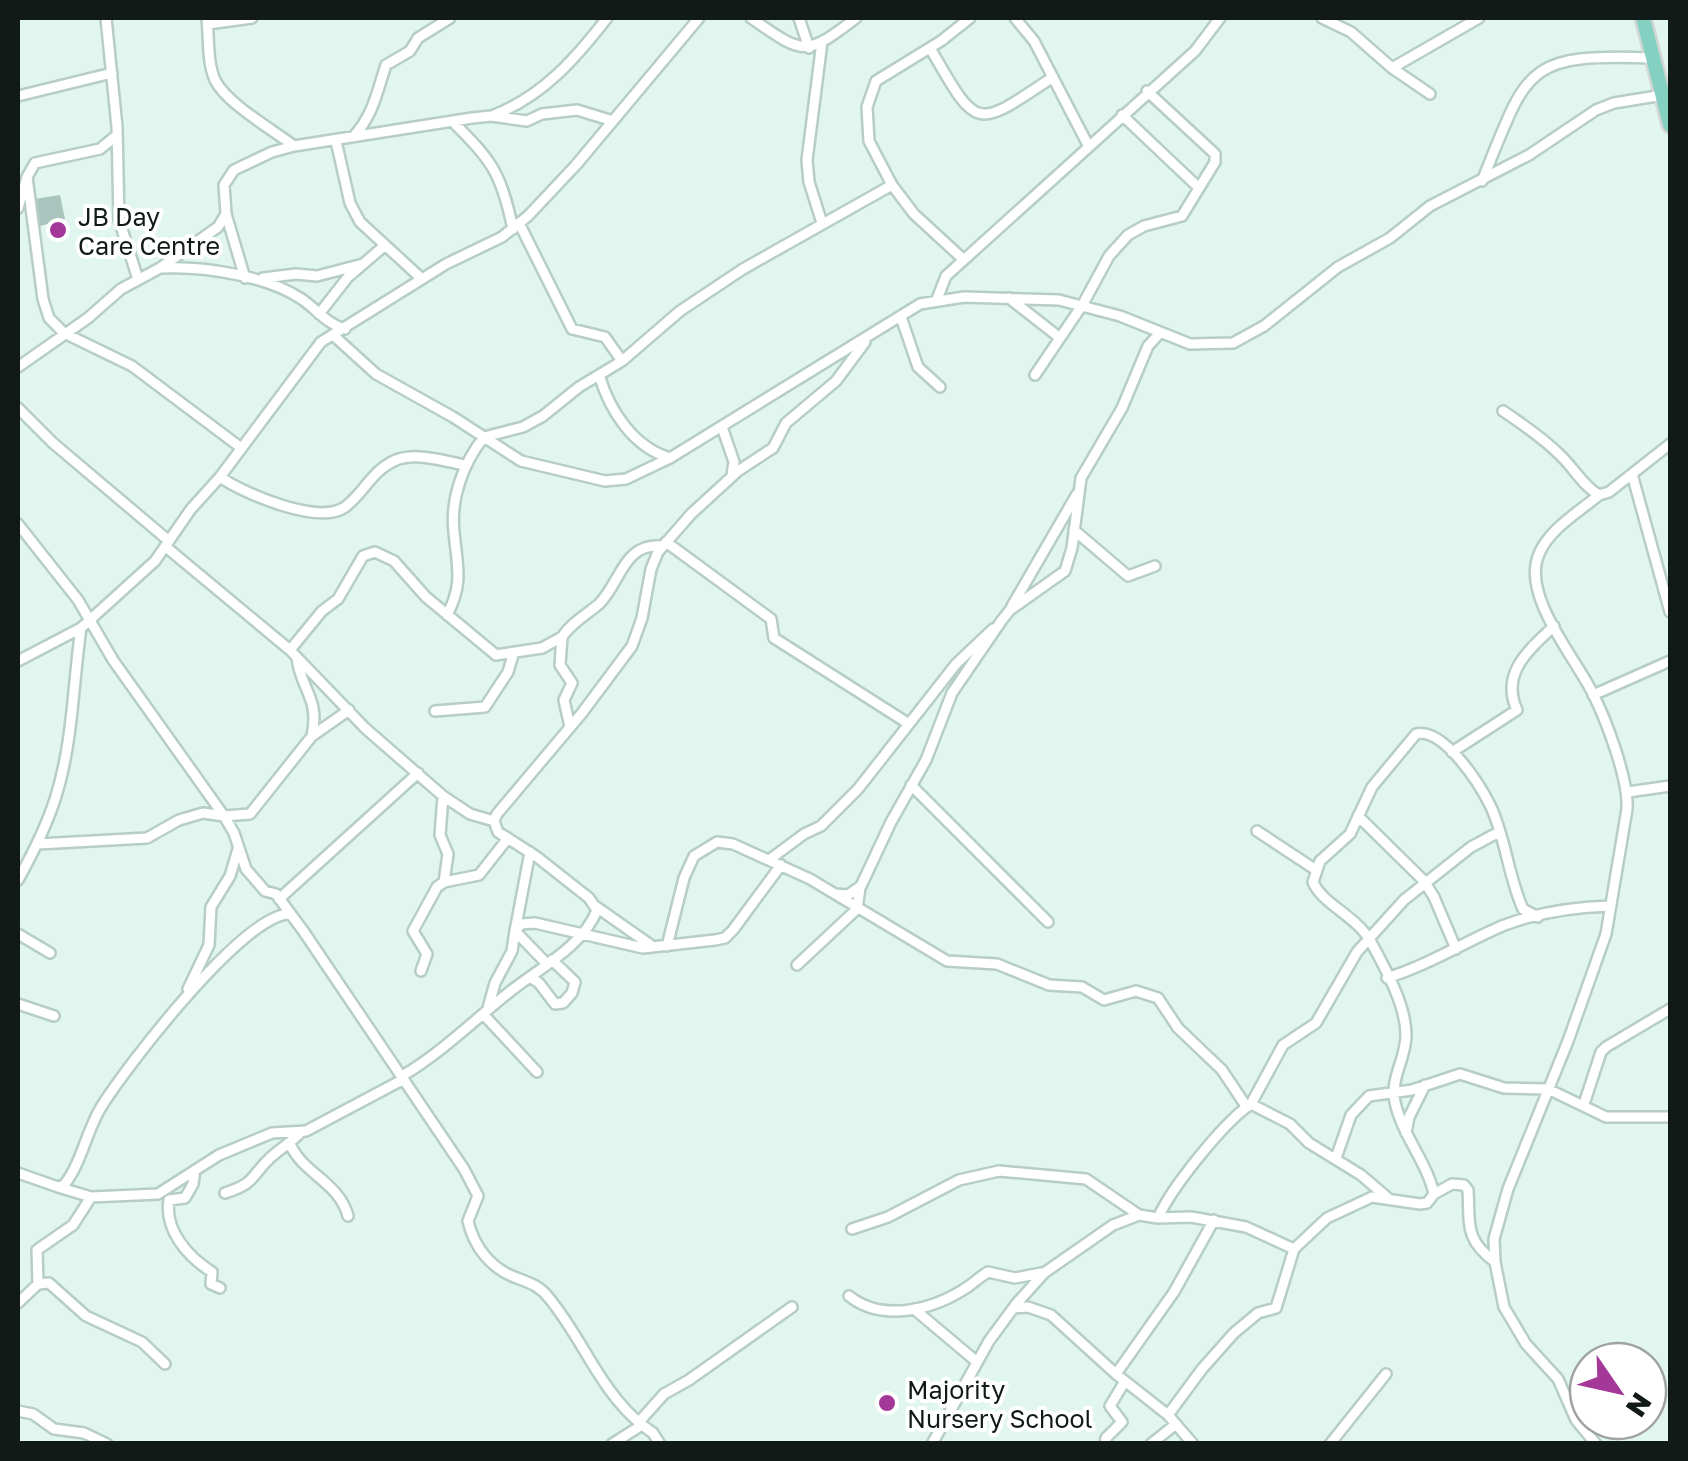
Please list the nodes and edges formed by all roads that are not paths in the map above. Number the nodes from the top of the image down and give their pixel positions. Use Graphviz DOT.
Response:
graph roads {
  1 [pos="106,18"];
  2 [pos="252,18"];
  3 [pos="450,18"];
  4 [pos="607,18"];
  5 [pos="699,18"];
  6 [pos="751,18"];
  7 [pos="799,18"];
  8 [pos="856,18"];
  9 [pos="970,18"];
  10 [pos="1015,18"];
  11 [pos="1220,18"];
  12 [pos="1322,18"];
  13 [pos="1479,18"];
  14 [pos="1643,18"];
  15 [pos="208,21"];
  16 [pos="822,42"];
  17 [pos="809,48"];
  18 [pos="930,48"];
  19 [pos="1652,58"];
  20 [pos="1392,68"];
  21 [pos="112,73"];
  22 [pos="1053,76"];
  23 [pos="1148,91"];
  24 [pos="1430,94"];
  25 [pos="1663,95"];
  26 [pos="18,96"];
  27 [pos="1122,115"];
  28 [pos="491,116"];
  29 [pos="1670,116"];
  30 [pos="613,120"];
  31 [pos="453,122"];
  32 [pos="117,135"];
  33 [pos="351,140"];
  34 [pos="336,141"];
  35 [pos="294,146"];
  36 [pos="1089,147"];
  37 [pos="100,149"];
  38 [pos="118,160"];
  39 [pos="26,177"];
  40 [pos="1482,181"];
  41 [pos="892,184"];
  42 [pos="1198,187"];
  43 [pos="18,208"];
  44 [pos="226,214"];
  45 [pos="822,223"];
  46 [pos="516,226"];
  47 [pos="384,247"];
  48 [pos="964,260"];
  49 [pos="363,264"];
  50 [pos="160,268"];
  51 [pos="138,279"];
  52 [pos="249,279"];
  53 [pos="422,279"];
  54 [pos="1009,298"];
  55 [pos="937,299"];
  56 [pos="1083,304"];
  57 [pos="319,314"];
  58 [pos="900,317"];
  59 [pos="345,329"];
  60 [pos="1154,332"];
  61 [pos="64,333"];
  62 [pos="333,335"];
  63 [pos="870,336"];
  64 [pos="1060,338"];
  65 [pos="622,362"];
  66 [pos="18,367"];
  67 [pos="600,374"];
  68 [pos="1035,375"];
  69 [pos="940,387"];
  70 [pos="18,408"];
  71 [pos="1503,411"];
  72 [pos="722,426"];
  73 [pos="484,437"];
  74 [pos="1670,444"];
  75 [pos="240,448"];
  76 [pos="670,458"];
  77 [pos="465,465"];
  78 [pos="1632,474"];
  79 [pos="220,477"];
  80 [pos="731,478"];
  81 [pos="1622,482"];
  82 [pos="1634,486"];
  83 [pos="1078,492"];
  84 [pos="1599,495"];
  85 [pos="18,524"];
  86 [pos="1074,530"];
  87 [pos="168,544"];
  88 [pos="664,544"];
  89 [pos="1155,566"];
  90 [pos="1010,610"];
  91 [pos="1670,612"];
  92 [pos="447,616"];
  93 [pos="92,620"];
  94 [pos="1002,620"];
  95 [pos="1554,626"];
  96 [pos="81,628"];
  97 [pos="562,638"];
  98 [pos="293,654"];
  99 [pos="513,655"];
  100 [pos="18,660"];
  101 [pos="1670,662"];
  102 [pos="1594,694"];
  103 [pos="349,710"];
  104 [pos="435,711"];
  105 [pos="908,724"];
  106 [pos="570,727"];
  107 [pos="312,736"];
  108 [pos="1452,752"];
  109 [pos="418,773"];
  110 [pos="911,785"];
  111 [pos="1670,786"];
  112 [pos="1628,792"];
  113 [pos="443,796"];
  114 [pos="224,816"];
  115 [pos="1358,816"];
  116 [pos="494,821"];
  117 [pos="1257,831"];
  118 [pos="1499,832"];
  119 [pos="508,838"];
  120 [pos="38,844"];
  121 [pos="238,849"];
  122 [pos="530,852"];
  123 [pos="769,860"];
  124 [pos="781,865"];
  125 [pos="1316,870"];
  126 [pos="18,880"];
  127 [pos="1424,881"];
  128 [pos="444,882"];
  129 [pos="861,886"];
  130 [pos="834,894"];
  131 [pos="280,899"];
  132 [pos="596,906"];
  133 [pos="1611,906"];
  134 [pos="857,909"];
  135 [pos="290,914"];
  136 [pos="1538,918"];
  137 [pos="615,920"];
  138 [pos="590,922"];
  139 [pos="1048,922"];
  140 [pos="514,932"];
  141 [pos="18,934"];
  142 [pos="580,936"];
  143 [pos="1369,938"];
  144 [pos="667,946"];
  145 [pos="654,948"];
  146 [pos="1456,948"];
  147 [pos="50,953"];
  148 [pos="550,962"];
  149 [pos="797,965"];
  150 [pos="421,972"];
  151 [pos="530,976"];
  152 [pos="1387,978"];
  153 [pos="184,997"];
  154 [pos="18,1004"];
  155 [pos="1670,1009"];
  156 [pos="485,1012"];
  157 [pos="54,1016"];
  158 [pos="537,1072"];
  159 [pos="403,1078"];
  160 [pos="1425,1085"];
  161 [pos="1548,1089"];
  162 [pos="1393,1091"];
  163 [pos="1584,1104"];
  164 [pos="1249,1105"];
  165 [pos="1670,1117"];
  166 [pos="302,1131"];
  167 [pos="1406,1134"];
  168 [pos="290,1144"];
  169 [pos="1336,1158"];
  170 [pos="195,1170"];
  171 [pos="18,1172"];
  172 [pos="58,1187"];
  173 [pos="225,1193"];
  174 [pos="1434,1194"];
  175 [pos="92,1197"];
  176 [pos="1389,1199"];
  177 [pos="1139,1214"];
  178 [pos="348,1216"];
  179 [pos="1158,1218"];
  180 [pos="1214,1220"];
  181 [pos="852,1229"];
  182 [pos="1294,1249"];
  183 [pos="1495,1262"];
  184 [pos="1044,1273"];
  185 [pos="38,1284"];
  186 [pos="220,1288"];
  187 [pos="848,1296"];
  188 [pos="18,1303"];
  189 [pos="792,1306"];
  190 [pos="1014,1308"];
  191 [pos="914,1309"];
  192 [pos="977,1362"];
  193 [pos="165,1364"];
  194 [pos="1116,1374"];
  195 [pos="1386,1374"];
  196 [pos="1125,1381"];
  197 [pos="18,1411"];
  198 [pos="1168,1415"];
  199 [pos="641,1423"];
  200 [pos="1176,1424"];
  201 [pos="107,1444"];
  202 [pos="612,1444"];
  203 [pos="660,1444"];
  204 [pos="932,1444"];
  205 [pos="1105,1444"];
  206 [pos="1151,1444"];
  207 [pos="1193,1444"];
  208 [pos="1330,1444"];
  209 [pos="1596,1444"];
  1 -- 21 [label="street"];
  2 -- 15 [label="street"];
  3 -- 33 [label="street"];
  4 -- 28 [label="street"];
  5 -- 30 [label="street"];
  6 -- 17 [label="street"];
  7 -- 17 [label="street"];
  8 -- 16 [label="street"];
  9 -- 18 [label="street"];
  10 -- 22 [label="street"];
  11 -- 23 [label="street"];
  12 -- 20 [label="street"];
  13 -- 20 [label="street"];
  14 -- 19 [label="main road"];
  15 -- 35 [label="street"];
  16 -- 17 [label="street"];
  16 -- 45 [label="street"];
  18 -- 22 [label="street"];
  18 -- 41 [label="street"];
  19 -- 25 [label="main road"];
  19 -- 40 [label="street"];
  20 -- 24 [label="street"];
  21 -- 26 [label="street"];
  21 -- 32 [label="street"];
  22 -- 36 [label="street"];
  23 -- 27 [label="street"];
  23 -- 42 [label="street"];
  25 -- 29 [label="main road"];
  25 -- 40 [label="street"];
  27 -- 36 [label="street"];
  27 -- 42 [label="street"];
  28 -- 30 [label="street"];
  28 -- 31 [label="street"];
  30 -- 46 [label="street"];
  31 -- 33 [label="street"];
  31 -- 46 [label="street"];
  32 -- 37 [label="street"];
  32 -- 38 [label="street"];
  33 -- 34 [label="street"];
  34 -- 35 [label="street"];
  34 -- 47 [label="street"];
  35 -- 44 [label="street"];
  36 -- 48 [label="street"];
  37 -- 38 [label="street"];
  37 -- 39 [label="street"];
  38 -- 51 [label="street"];
  39 -- 43 [label="street"];
  39 -- 61 [label="street"];
  40 -- 60 [label="street"];
  41 -- 45 [label="street"];
  41 -- 48 [label="street"];
  42 -- 56 [label="street"];
  44 -- 50 [label="street"];
  44 -- 52 [label="street"];
  45 -- 65 [label="street"];
  46 -- 53 [label="street"];
  46 -- 65 [label="street"];
  47 -- 49 [label="street"];
  47 -- 53 [label="street"];
  48 -- 55 [label="street"];
  49 -- 52 [label="street"];
  49 -- 57 [label="street"];
  50 -- 51 [label="street"];
  50 -- 52 [label="street"];
  51 -- 61 [label="street"];
  52 -- 57 [label="street"];
  53 -- 59 [label="street"];
  54 -- 55 [label="street"];
  54 -- 56 [label="street"];
  54 -- 64 [label="street"];
  55 -- 58 [label="street"];
  56 -- 60 [label="street"];
  56 -- 64 [label="street"];
  57 -- 59 [label="street"];
  58 -- 63 [label="street"];
  58 -- 69 [label="street"];
  59 -- 62 [label="street"];
  60 -- 83 [label="street"];
  61 -- 66 [label="street"];
  61 -- 75 [label="street"];
  62 -- 73 [label="street"];
  62 -- 75 [label="street"];
  63 -- 72 [label="street"];
  63 -- 80 [label="street"];
  64 -- 68 [label="street"];
  65 -- 67 [label="street"];
  67 -- 73 [label="street"];
  67 -- 76 [label="street"];
  70 -- 87 [label="street"];
  71 -- 84 [label="street"];
  72 -- 76 [label="street"];
  72 -- 80 [label="street"];
  73 -- 76 [label="street"];
  73 -- 77 [label="street"];
  74 -- 78 [label="street"];
  75 -- 79 [label="street"];
  77 -- 79 [label="street"];
  77 -- 92 [label="street"];
  78 -- 81 [label="street"];
  78 -- 82 [label="street"];
  79 -- 87 [label="street"];
  80 -- 88 [label="street"];
  81 -- 82 [label="street"];
  81 -- 84 [label="street"];
  82 -- 91 [label="street"];
  83 -- 86 [label="street"];
  83 -- 90 [label="street"];
  84 -- 95 [label="street"];
  85 -- 93 [label="street"];
  86 -- 89 [label="street"];
  86 -- 90 [label="street"];
  87 -- 93 [label="street"];
  87 -- 98 [label="street"];
  88 -- 97 [label="street"];
  88 -- 105 [label="street"];
  88 -- 106 [label="street"];
  90 -- 94 [label="street"];
  92 -- 98 [label="street"];
  92 -- 99 [label="street"];
  93 -- 96 [label="street"];
  93 -- 114 [label="street"];
  94 -- 105 [label="street"];
  94 -- 110 [label="street"];
  95 -- 102 [label="street"];
  95 -- 108 [label="street"];
  96 -- 100 [label="street"];
  96 -- 120 [label="street"];
  97 -- 99 [label="street"];
  97 -- 106 [label="street"];
  98 -- 103 [label="street"];
  98 -- 107 [label="street"];
  99 -- 104 [label="street"];
  101 -- 102 [label="street"];
  102 -- 112 [label="street"];
  103 -- 107 [label="street"];
  103 -- 109 [label="street"];
  105 -- 123 [label="street"];
  106 -- 116 [label="street"];
  107 -- 114 [label="street"];
  108 -- 115 [label="street"];
  108 -- 118 [label="street"];
  109 -- 113 [label="street"];
  109 -- 131 [label="street"];
  110 -- 129 [label="street"];
  110 -- 139 [label="street"];
  111 -- 112 [label="street"];
  112 -- 133 [label="street"];
  113 -- 116 [label="street"];
  113 -- 128 [label="street"];
  114 -- 120 [label="street"];
  114 -- 121 [label="street"];
  115 -- 125 [label="street"];
  115 -- 127 [label="street"];
  116 -- 119 [label="street"];
  117 -- 125 [label="street"];
  118 -- 127 [label="street"];
  118 -- 136 [label="street"];
  119 -- 122 [label="street"];
  119 -- 128 [label="street"];
  120 -- 126 [label="street"];
  121 -- 131 [label="street"];
  121 -- 153 [label="street"];
  122 -- 132 [label="street"];
  122 -- 140 [label="street"];
  123 -- 124 [label="street"];
  123 -- 144 [label="street"];
  124 -- 130 [label="street"];
  124 -- 144 [label="street"];
  125 -- 143 [label="street"];
  127 -- 143 [label="street"];
  127 -- 146 [label="street"];
  128 -- 150 [label="street"];
  129 -- 130 [label="street"];
  129 -- 134 [label="street"];
  130 -- 134 [label="street"];
  131 -- 135 [label="street"];
  132 -- 137 [label="street"];
  132 -- 138 [label="street"];
  133 -- 136 [label="street"];
  133 -- 161 [label="street"];
  134 -- 149 [label="street"];
  134 -- 164 [label="street"];
  135 -- 153 [label="street"];
  135 -- 159 [label="street"];
  136 -- 146 [label="street"];
  137 -- 138 [label="street"];
  137 -- 145 [label="street"];
  138 -- 142 [label="street"];
  140 -- 142 [label="street"];
  140 -- 148 [label="street"];
  140 -- 156 [label="street"];
  141 -- 147 [label="street"];
  142 -- 145 [label="street"];
  142 -- 148 [label="street"];
  143 -- 152 [label="street"];
  143 -- 164 [label="street"];
  144 -- 145 [label="street"];
  146 -- 152 [label="street"];
  148 -- 151 [label="street"];
  148 -- 151 [label="street"];
  151 -- 156 [label="street"];
  152 -- 162 [label="street"];
  153 -- 172 [label="street"];
  154 -- 157 [label="street"];
  155 -- 163 [label="street"];
  156 -- 158 [label="street"];
  156 -- 159 [label="street"];
  159 -- 166 [label="street"];
  159 -- 199 [label="street"];
  160 -- 161 [label="street"];
  160 -- 162 [label="street"];
  160 -- 167 [label="street"];
  161 -- 163 [label="street"];
  161 -- 183 [label="street"];
  162 -- 167 [label="street"];
  162 -- 169 [label="street"];
  163 -- 165 [label="street"];
  164 -- 169 [label="street"];
  164 -- 179 [label="street"];
  166 -- 168 [label="street"];
  166 -- 170 [label="street"];
  167 -- 174 [label="street"];
  168 -- 173 [label="street"];
  168 -- 178 [label="street"];
  169 -- 176 [label="street"];
  170 -- 175 [label="street"];
  170 -- 186 [label="street"];
  171 -- 172 [label="street"];
  172 -- 175 [label="street"];
  174 -- 176 [label="street"];
  174 -- 183 [label="street"];
  175 -- 185 [label="street"];
  176 -- 182 [label="street"];
  177 -- 179 [label="street"];
  177 -- 181 [label="street"];
  177 -- 184 [label="street"];
  179 -- 180 [label="street"];
  180 -- 182 [label="street"];
  180 -- 194 [label="street"];
  182 -- 198 [label="street"];
  183 -- 209 [label="street"];
  184 -- 190 [label="street"];
  184 -- 191 [label="street"];
  185 -- 188 [label="street"];
  185 -- 193 [label="street"];
  187 -- 191 [label="street"];
  189 -- 199 [label="street"];
  190 -- 192 [label="street"];
  190 -- 194 [label="street"];
  191 -- 192 [label="street"];
  192 -- 204 [label="street"];
  194 -- 196 [label="street"];
  195 -- 208 [label="street"];
  196 -- 198 [label="street"];
  196 -- 205 [label="street"];
  197 -- 201 [label="street"];
  198 -- 200 [label="street"];
  199 -- 202 [label="street"];
  199 -- 203 [label="street"];
  200 -- 206 [label="street"];
  200 -- 207 [label="street"];
}
